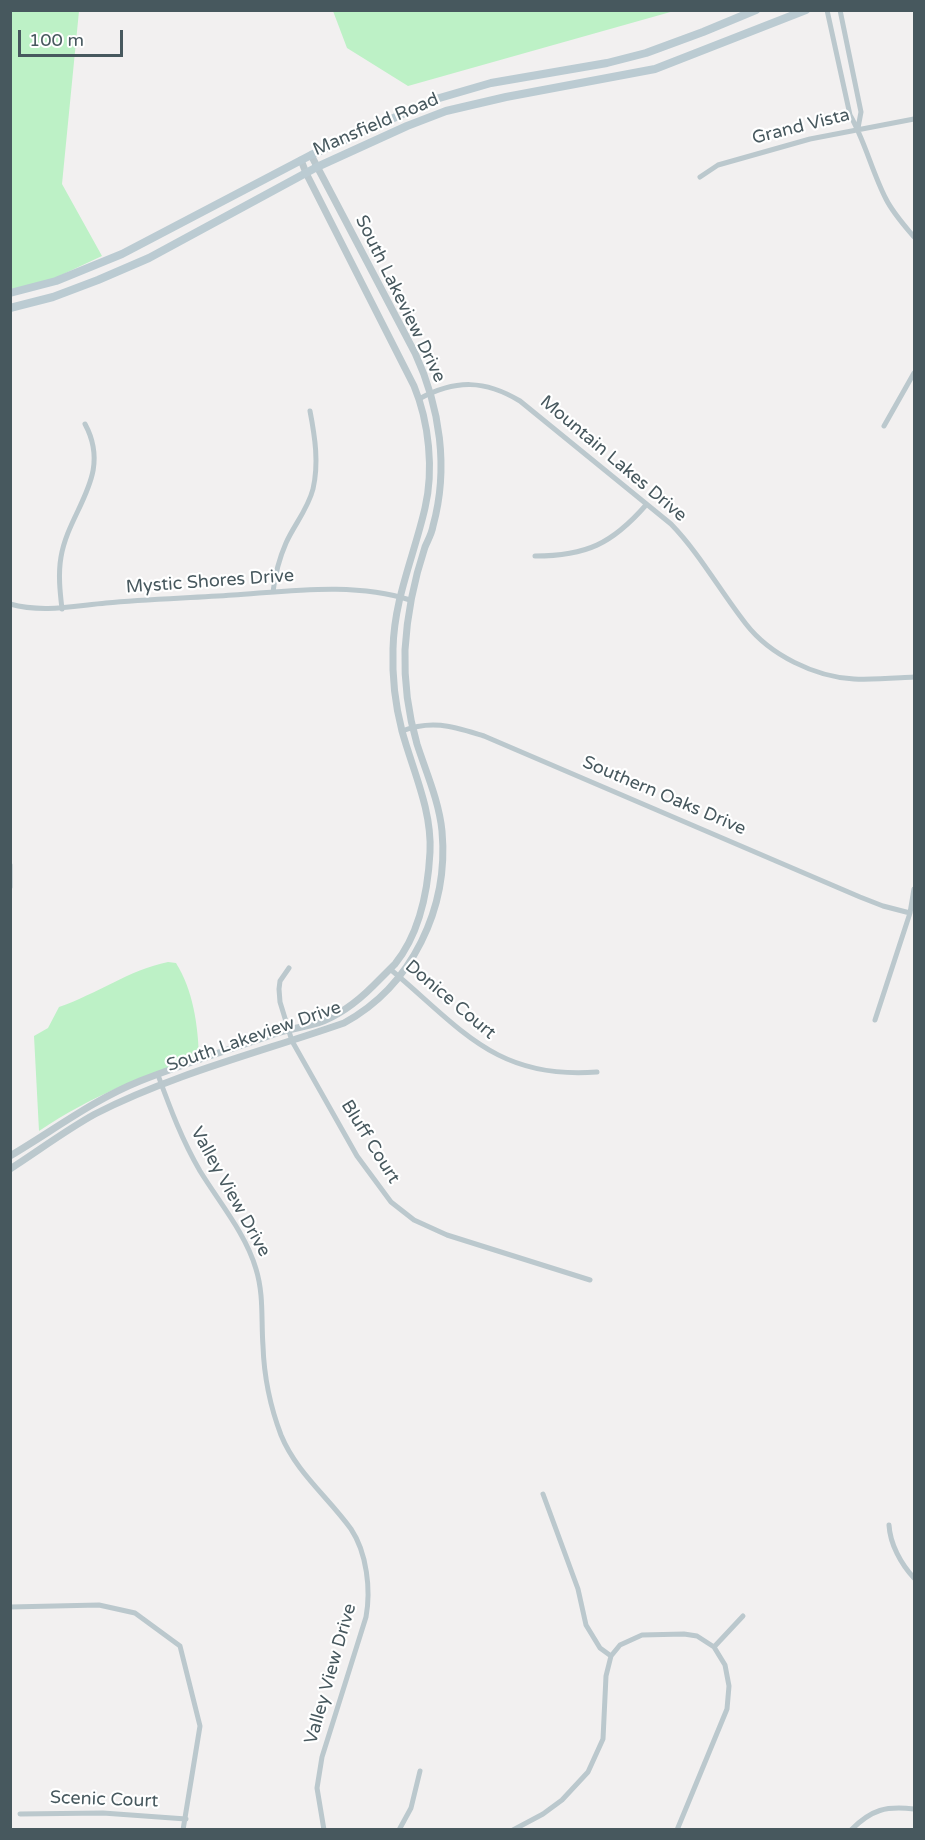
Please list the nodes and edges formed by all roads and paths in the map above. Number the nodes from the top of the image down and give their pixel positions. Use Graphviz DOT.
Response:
graph roads {
  1 [pos="756,10"];
  2 [pos="806,10"];
  3 [pos="827,10"];
  4 [pos="840,10"];
  5 [pos="853,74"];
  6 [pos="842,76"];
  7 [pos="915,119"];
  8 [pos="858,128"];
  9 [pos="311,155"];
  10 [pos="301,160"];
  11 [pos="317,167"];
  12 [pos="306,173"];
  13 [pos="700,177"];
  14 [pos="915,237"];
  15 [pos="10,293"];
  16 [pos="10,308"];
  17 [pos="915,373"];
  18 [pos="431,393"];
  19 [pos="419,399"];
  20 [pos="310,411"];
  21 [pos="85,424"];
  22 [pos="884,426"];
  23 [pos="646,505"];
  24 [pos="535,556"];
  25 [pos="273,592"];
  26 [pos="399,596"];
  27 [pos="410,600"];
  28 [pos="10,604"];
  29 [pos="62,609"];
  30 [pos="915,677"];
  31 [pos="413,727"];
  32 [pos="402,731"];
  33 [pos="10,865"];
  34 [pos="10,887"];
  35 [pos="915,889"];
  36 [pos="910,913"];
  37 [pos="289,968"];
  38 [pos="390,969"];
  39 [pos="400,977"];
  40 [pos="874,1020"];
  41 [pos="289,1029"];
  42 [pos="292,1041"];
  43 [pos="597,1072"];
  44 [pos="158,1075"];
  45 [pos="162,1085"];
  46 [pos="33,1141"];
  47 [pos="40,1150"];
  48 [pos="10,1156"];
  49 [pos="10,1169"];
  50 [pos="590,1280"];
  51 [pos="543,1494"];
  52 [pos="889,1525"];
  53 [pos="915,1578"];
  54 [pos="10,1607"];
  55 [pos="743,1616"];
  56 [pos="714,1647"];
  57 [pos="611,1656"];
  58 [pos="420,1771"];
  59 [pos="915,1809"];
  60 [pos="20,1814"];
  61 [pos="186,1819"];
  62 [pos="183,1830"];
  63 [pos="324,1830"];
  64 [pos="399,1830"];
  65 [pos="513,1830"];
  66 [pos="677,1830"];
  67 [pos="851,1830"];
  1 -- 9 [label="main road, Mansfield Road"];
  2 -- 11 [label="main road, Mansfield Road"];
  3 -- 6 [label="street"];
  4 -- 5 [label="street"];
  5 -- 6 [label="street"];
  5 -- 8 [label="street"];
  6 -- 8 [label="street"];
  7 -- 8 [label="street, Grand Vista"];
  8 -- 13 [label="street, Grand Vista"];
  8 -- 14 [label="street"];
  9 -- 10 [label="main road, Mansfield Road"];
  9 -- 11 [label="street, South Lakeview Drive"];
  10 -- 12 [label="street, South Lakeview Drive"];
  10 -- 15 [label="main road, Mansfield Road"];
  11 -- 12 [label="main road, Mansfield Road"];
  11 -- 18 [label="street, South Lakeview Drive"];
  12 -- 16 [label="main road, Mansfield Road"];
  12 -- 19 [label="street, South Lakeview Drive"];
  17 -- 22 [label="street"];
  18 -- 19 [label="street, Mountain Lakes Drive"];
  18 -- 23 [label="street, Mountain Lakes Drive"];
  18 -- 27 [label="street, South Lakeview Drive"];
  19 -- 26 [label="street, South Lakeview Drive"];
  20 -- 25 [label="street"];
  21 -- 29 [label="street"];
  23 -- 24 [label="street"];
  23 -- 30 [label="street, Mountain Lakes Drive"];
  25 -- 26 [label="street, Mystic Shores Drive"];
  25 -- 29 [label="street, Mystic Shores Drive"];
  26 -- 27 [label="street, Mystic Shores Drive"];
  26 -- 32 [label="street, South Lakeview Drive"];
  27 -- 31 [label="street, South Lakeview Drive"];
  28 -- 29 [label="street, Mystic Shores Drive"];
  31 -- 32 [label="street, Southern Oaks Drive"];
  31 -- 36 [label="street, Southern Oaks Drive"];
  31 -- 39 [label="street, South Lakeview Drive"];
  32 -- 38 [label="street, South Lakeview Drive"];
  33 -- 34 [label="street"];
  35 -- 36 [label="street"];
  36 -- 40 [label="street"];
  37 -- 41 [label="street, Bluff Court"];
  38 -- 39 [label="street, Donice Court"];
  38 -- 41 [label="street, South Lakeview Drive"];
  39 -- 42 [label="street, South Lakeview Drive"];
  39 -- 43 [label="street, Donice Court"];
  41 -- 42 [label="street, Bluff Court"];
  41 -- 44 [label="street, South Lakeview Drive"];
  42 -- 45 [label="street, South Lakeview Drive"];
  42 -- 50 [label="street, Bluff Court"];
  44 -- 45 [label="street, Valley View Drive"];
  44 -- 46 [label="street, South Lakeview Drive"];
  45 -- 47 [label="street, South Lakeview Drive"];
  45 -- 63 [label="street, Valley View Drive"];
  46 -- 47 [label="street"];
  46 -- 48 [label="street, South Lakeview Drive"];
  47 -- 49 [label="street, South Lakeview Drive"];
  51 -- 57 [label="street"];
  52 -- 53 [label="street"];
  54 -- 61 [label="street"];
  55 -- 56 [label="street"];
  56 -- 57 [label="street"];
  56 -- 66 [label="street"];
  57 -- 65 [label="street"];
  58 -- 64 [label="street"];
  59 -- 67 [label="street"];
  60 -- 61 [label="street, Scenic Court"];
  61 -- 62 [label="street"];
}
